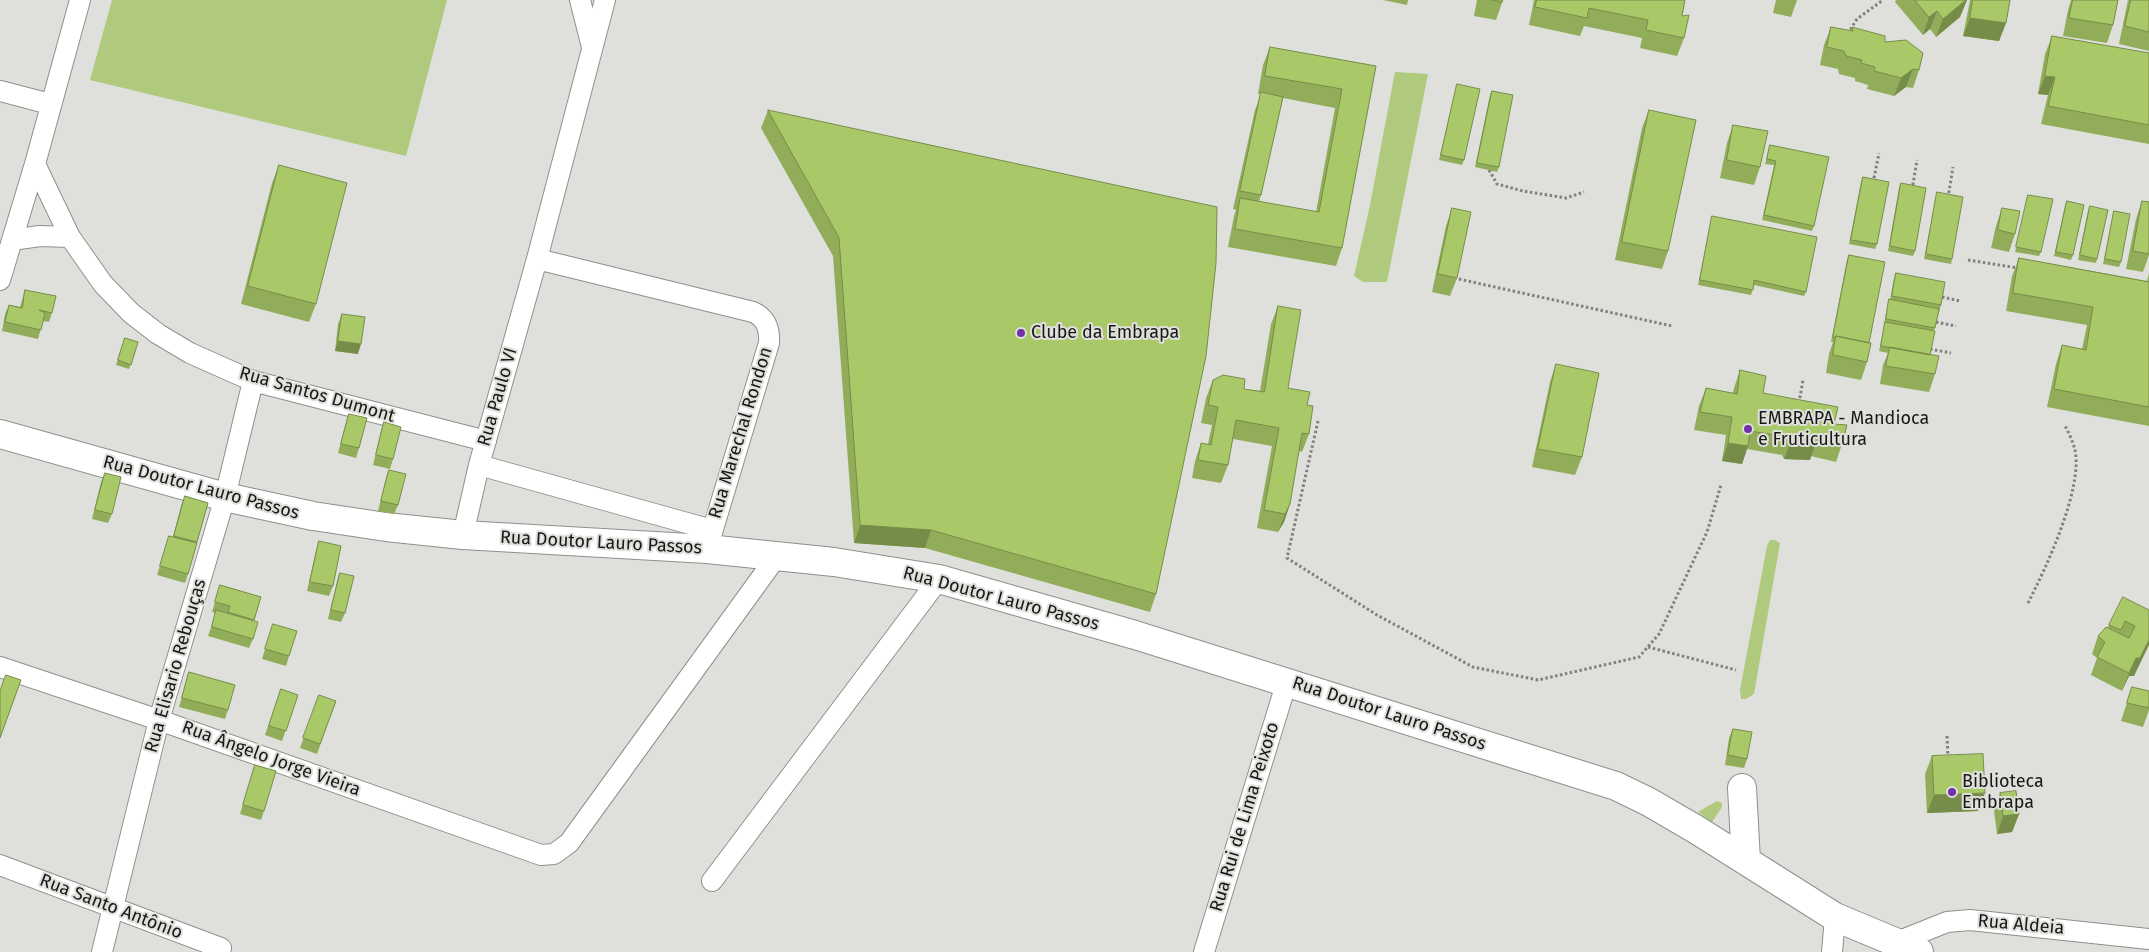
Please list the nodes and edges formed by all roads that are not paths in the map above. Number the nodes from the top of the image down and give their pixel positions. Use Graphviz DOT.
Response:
graph roads {
  1 [pos="80,0"];
  2 [pos="580,0"];
  3 [pos="606,0"];
  4 [pos="593,49"];
  5 [pos="0,91"];
  6 [pos="50,104"];
  7 [pos="35,164"];
  8 [pos="70,237"];
  9 [pos="12,240"];
  10 [pos="537,259"];
  11 [pos="0,280"];
  12 [pos="253,381"];
  13 [pos="0,434"];
  14 [pos="486,441"];
  15 [pos="479,465"];
  16 [pos="225,497"];
  17 [pos="463,535"];
  18 [pos="710,539"];
  19 [pos="778,556"];
  20 [pos="939,579"];
  21 [pos="0,667"];
  22 [pos="1287,682"];
  23 [pos="159,720"];
  24 [pos="1742,788"];
  25 [pos="1746,860"];
  26 [pos="0,865"];
  27 [pos="712,882"];
  28 [pos="114,908"];
  29 [pos="1835,918"];
  30 [pos="2149,939"];
  31 [pos="1908,947"];
  32 [pos="221,948"];
  33 [pos="102,952"];
  34 [pos="1204,952"];
  35 [pos="1832,952"];
  1 -- 6 [label="street"];
  2 -- 4 [label="street, Rua Paulo VI"];
  3 -- 4 [label="street, Rua Paulo VI"];
  4 -- 10 [label="street, Rua Paulo VI"];
  5 -- 6 [label="street"];
  6 -- 7 [label="street"];
  7 -- 8 [label="street, Rua Santos Dumont"];
  7 -- 9 [label="street"];
  8 -- 9 [label="street"];
  8 -- 12 [label="street, Rua Santos Dumont"];
  9 -- 11 [label="street"];
  10 -- 14 [label="street, Rua Paulo VI"];
  10 -- 18 [label="street, Rua Marechal Rondon"];
  12 -- 14 [label="street, Rua Santos Dumont"];
  12 -- 16 [label="street, Rua Elisario Rebouças"];
  13 -- 16 [label="main road, Rua Doutor Lauro Passos"];
  14 -- 15 [label="street, Rua Paulo VI"];
  15 -- 17 [label="street, Rua Paulo VI"];
  15 -- 18 [label="street"];
  16 -- 17 [label="main road, Rua Doutor Lauro Passos"];
  16 -- 23 [label="street, Rua Elisario Rebouças"];
  17 -- 18 [label="main road, Rua Doutor Lauro Passos"];
  18 -- 19 [label="main road, Rua Doutor Lauro Passos"];
  19 -- 20 [label="main road, Rua Doutor Lauro Passos"];
  19 -- 23 [label="street, Rua Ângelo Jorge Vieira"];
  20 -- 22 [label="main road, Rua Doutor Lauro Passos"];
  20 -- 27 [label="street"];
  21 -- 23 [label="street, Rua Ângelo Jorge Vieira"];
  22 -- 25 [label="main road, Rua Doutor Lauro Passos"];
  22 -- 34 [label="street, Rua Rui de Lima Peixoto"];
  23 -- 28 [label="street, Rua Elisario Rebouças"];
  24 -- 25 [label="main road"];
  25 -- 29 [label="main road, Rua Doutor Lauro Passos"];
  26 -- 28 [label="street, Rua Santo Antônio"];
  28 -- 32 [label="street, Rua Santo Antônio"];
  28 -- 33 [label="street, Rua Elisario Rebouças"];
  29 -- 31 [label="main road, Rua Doutor Lauro Passos"];
  29 -- 35 [label="street"];
  30 -- 31 [label="street, Rua Aldeia"];
}
